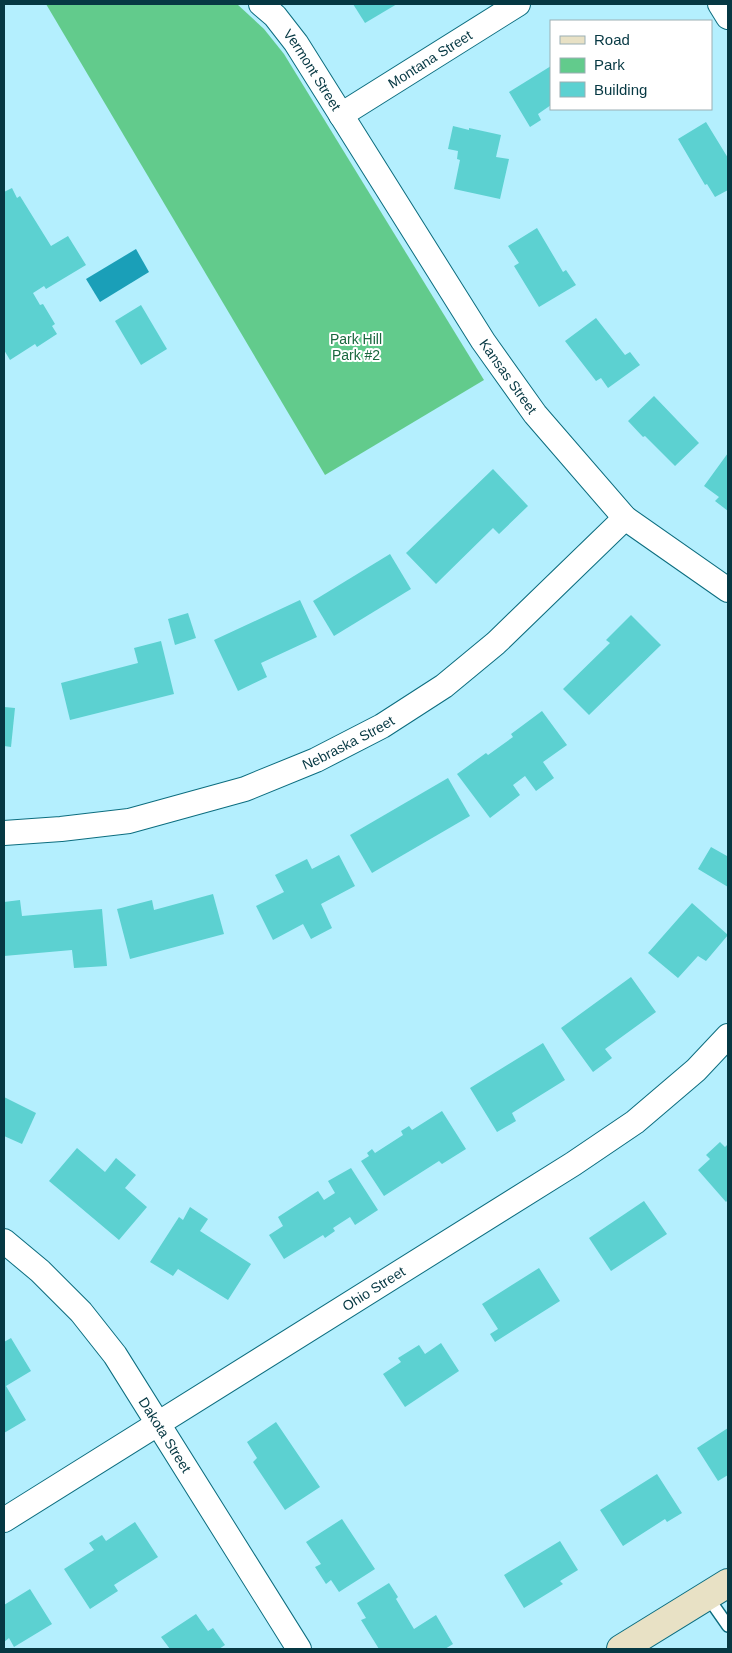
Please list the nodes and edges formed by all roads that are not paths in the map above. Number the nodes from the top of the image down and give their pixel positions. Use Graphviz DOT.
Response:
graph roads {
  1 [pos="261,4"];
  2 [pos="518,4"];
  3 [pos="720,4"];
  4 [pos="728,18"];
  5 [pos="341,115"];
  6 [pos="625,518"];
  7 [pos="728,590"];
  8 [pos="4,833"];
  9 [pos="728,1036"];
  10 [pos="4,1241"];
  11 [pos="158,1424"];
  12 [pos="4,1520"];
  13 [pos="718,1589"];
  14 [pos="728,1626"];
  15 [pos="299,1649"];
  16 [pos="621,1649"];
  1 -- 5 [label="street, Vermont Street"];
  2 -- 5 [label="street, Montana Street"];
  3 -- 4 [label="street"];
  5 -- 6 [label="street, Kansas Street"];
  6 -- 7 [label="street, Kansas Street"];
  6 -- 8 [label="street, Nebraska Street"];
  9 -- 11 [label="street, Ohio Street"];
  10 -- 11 [label="street, Dakota Street"];
  11 -- 12 [label="street, Ohio Street"];
  11 -- 15 [label="street, Dakota Street"];
  13 -- 14 [label="lane"];
  13 -- 16 [label="main road"];
}
